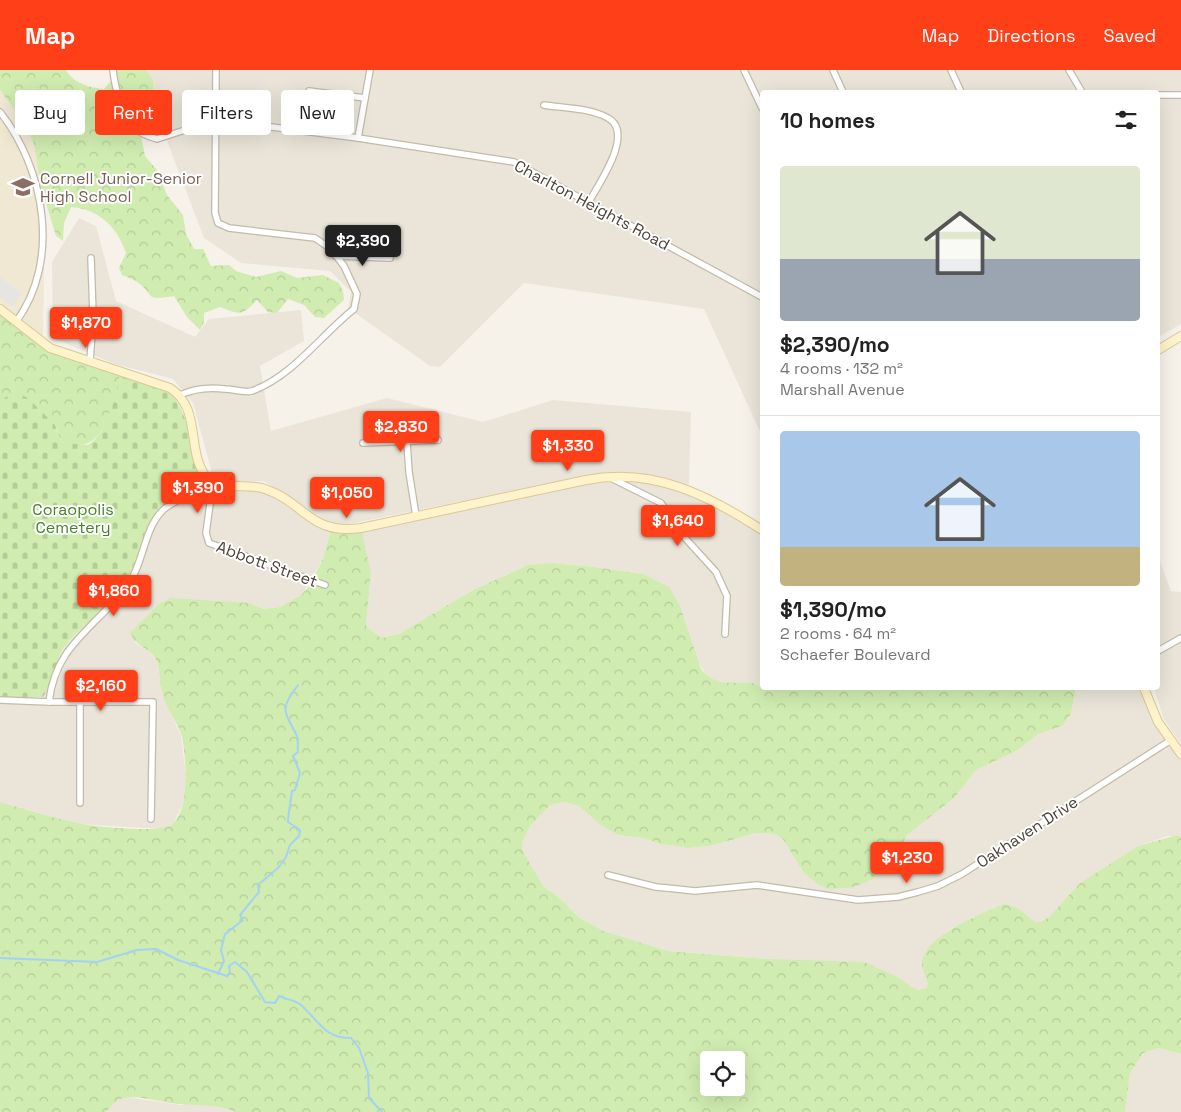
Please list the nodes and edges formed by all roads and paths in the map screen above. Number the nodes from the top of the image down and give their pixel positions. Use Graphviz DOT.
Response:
graph roads {
  1 [pos="113,70"];
  2 [pos="216,70"];
  3 [pos="370,70"];
  4 [pos="744,70"];
  5 [pos="833,70"];
  6 [pos="950,70"];
  7 [pos="1069,70"];
  8 [pos="216,90"];
  9 [pos="843,90"];
  10 [pos="960,90"];
  11 [pos="1081,90"];
  12 [pos="1160,95"];
  13 [pos="1181,95"];
  14 [pos="354,97"];
  15 [pos="365,98"];
  16 [pos="760,104"];
  17 [pos="544,105"];
  18 [pos="0,112"];
  19 [pos="271,127"];
  20 [pos="182,131"];
  21 [pos="216,135"];
  22 [pos="358,138"];
  23 [pos="589,202"];
  24 [pos="336,256"];
  25 [pos="91,258"];
  26 [pos="390,258"];
  27 [pos="760,295"];
  28 [pos="0,309"];
  29 [pos="16,322"];
  30 [pos="1181,336"];
  31 [pos="1160,349"];
  32 [pos="90,362"];
  33 [pos="180,395"];
  34 [pos="438,440"];
  35 [pos="362,443"];
  36 [pos="408,443"];
  37 [pos="607,476"];
  38 [pos="213,482"];
  39 [pos="416,516"];
  40 [pos="760,529"];
  41 [pos="325,585"];
  42 [pos="725,634"];
  43 [pos="1181,638"];
  44 [pos="1160,650"];
  45 [pos="1145,690"];
  46 [pos="0,700"];
  47 [pos="49,702"];
  48 [pos="80,702"];
  49 [pos="1171,740"];
  50 [pos="1181,754"];
  51 [pos="80,803"];
  52 [pos="152,819"];
  53 [pos="608,875"];
  1 -- 20 [label="street"];
  2 -- 8 [label="street"];
  3 -- 15 [label="street"];
  4 -- 16 [label="street"];
  5 -- 9 [label="street"];
  6 -- 10 [label="street"];
  7 -- 11 [label="street"];
  12 -- 13 [label="street"];
  14 -- 15 [label="street"];
  15 -- 22 [label="street"];
  17 -- 23 [label="street"];
  18 -- 29 [label="street"];
  19 -- 22 [label="street, Charlton Heights Road"];
  21 -- 24 [label="street"];
  22 -- 23 [label="street, Charlton Heights Road"];
  23 -- 27 [label="street, Charlton Heights Road"];
  24 -- 26 [label="street"];
  24 -- 33 [label="street"];
  25 -- 32 [label="street"];
  28 -- 29 [label="street"];
  29 -- 32 [label="street"];
  30 -- 31 [label="street"];
  32 -- 33 [label="street"];
  33 -- 38 [label="street"];
  34 -- 36 [label="street"];
  35 -- 36 [label="street"];
  36 -- 39 [label="street"];
  37 -- 39 [label="street"];
  37 -- 40 [label="street"];
  37 -- 42 [label="street"];
  38 -- 39 [label="street"];
  38 -- 41 [label="street, Abbott Street"];
  38 -- 47 [label="street"];
  43 -- 44 [label="street"];
  45 -- 49 [label="street"];
  46 -- 47 [label="street"];
  47 -- 48 [label="street"];
  48 -- 51 [label="street"];
  48 -- 52 [label="street"];
  49 -- 50 [label="street"];
  49 -- 53 [label="street, Oakhaven Drive"];
}
